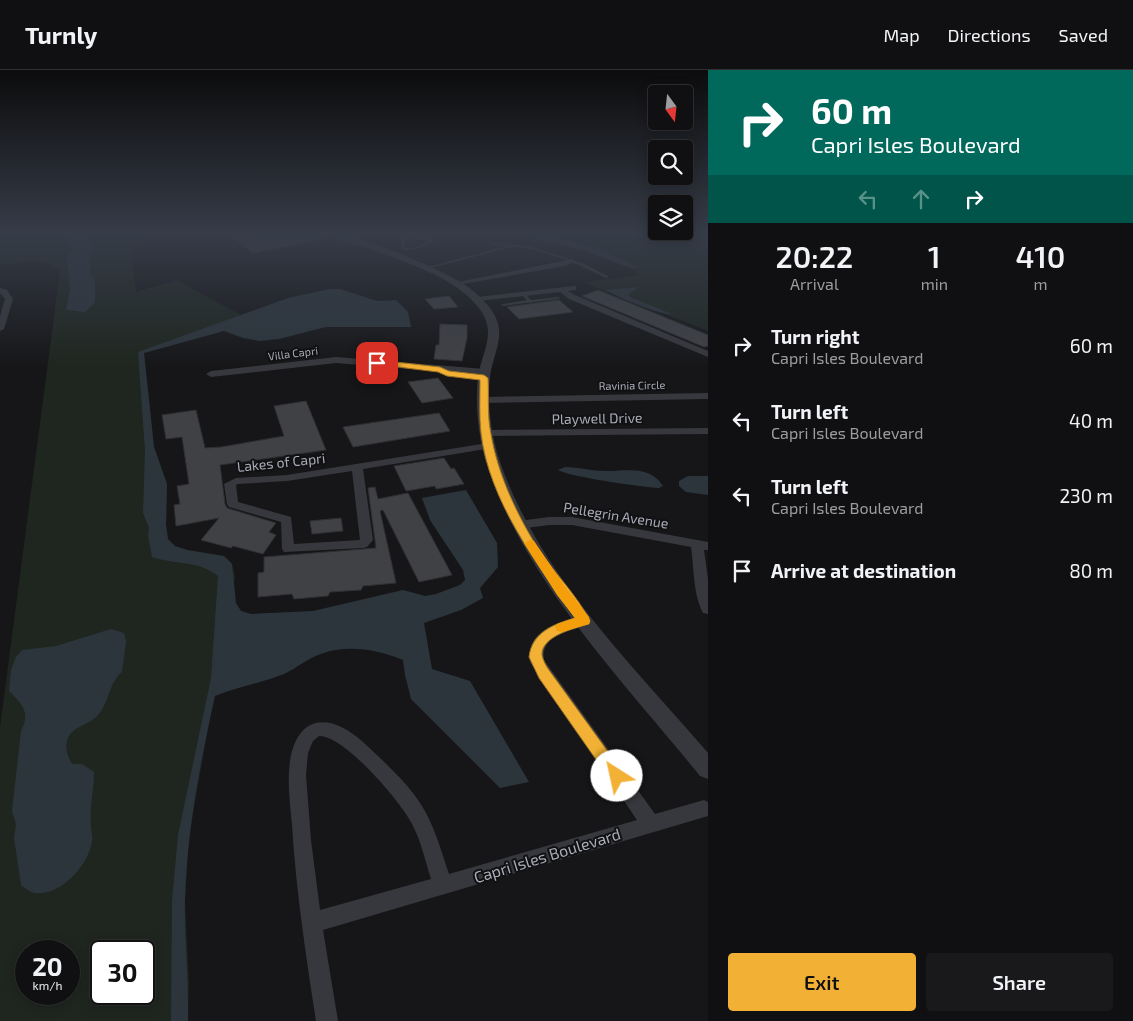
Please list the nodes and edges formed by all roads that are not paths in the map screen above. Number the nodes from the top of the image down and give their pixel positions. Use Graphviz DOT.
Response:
graph roads {
  1 [pos="450,279"];
  2 [pos="478,279"];
  3 [pos="457,283"];
  4 [pos="573,288"];
  5 [pos="561,289"];
  6 [pos="0,290"];
  7 [pos="522,294"];
  8 [pos="558,298"];
  9 [pos="477,299"];
  10 [pos="530,301"];
  11 [pos="503,305"];
  12 [pos="0,329"];
  13 [pos="708,354"];
  14 [pos="211,374"];
  15 [pos="484,375"];
  16 [pos="708,396"];
  17 [pos="484,397"];
  18 [pos="708,431"];
  19 [pos="487,440"];
  20 [pos="357,467"];
  21 [pos="519,525"];
  22 [pos="703,545"];
  23 [pos="708,609"];
  24 [pos="584,621"];
  25 [pos="708,769"];
  26 [pos="704,809"];
  27 [pos="651,824"];
  28 [pos="443,886"];
  29 [pos="311,923"];
  30 [pos="327,1021"];
  1 -- 3 [label="street"];
  2 -- 3 [label="street"];
  3 -- 9 [label="street"];
  4 -- 5 [label="street"];
  5 -- 7 [label="street"];
  5 -- 13 [label="street"];
  6 -- 12 [label="street"];
  7 -- 9 [label="street"];
  7 -- 10 [label="lane"];
  8 -- 10 [label="lane"];
  9 -- 15 [label="street"];
  10 -- 11 [label="lane"];
  14 -- 15 [label="street, Villa Capri"];
  15 -- 17 [label="street"];
  16 -- 17 [label="street, Ravinia Circle"];
  17 -- 19 [label="street"];
  18 -- 19 [label="street, Playwell Drive"];
  19 -- 20 [label="street, Lakes of Capri"];
  19 -- 21 [label="street"];
  20 -- 20 [label="street, Lakes of Capri"];
  21 -- 22 [label="street, Pellegrin Avenue"];
  21 -- 24 [label="street"];
  22 -- 23 [label="street"];
  24 -- 25 [label="street"];
  24 -- 27 [label="street"];
  26 -- 27 [label="street, Capri Isles Boulevard"];
  27 -- 28 [label="street, Capri Isles Boulevard"];
  28 -- 29 [label="street, Capri Isles Boulevard"];
  28 -- 29 [label="street"];
  29 -- 30 [label="street"];
}
